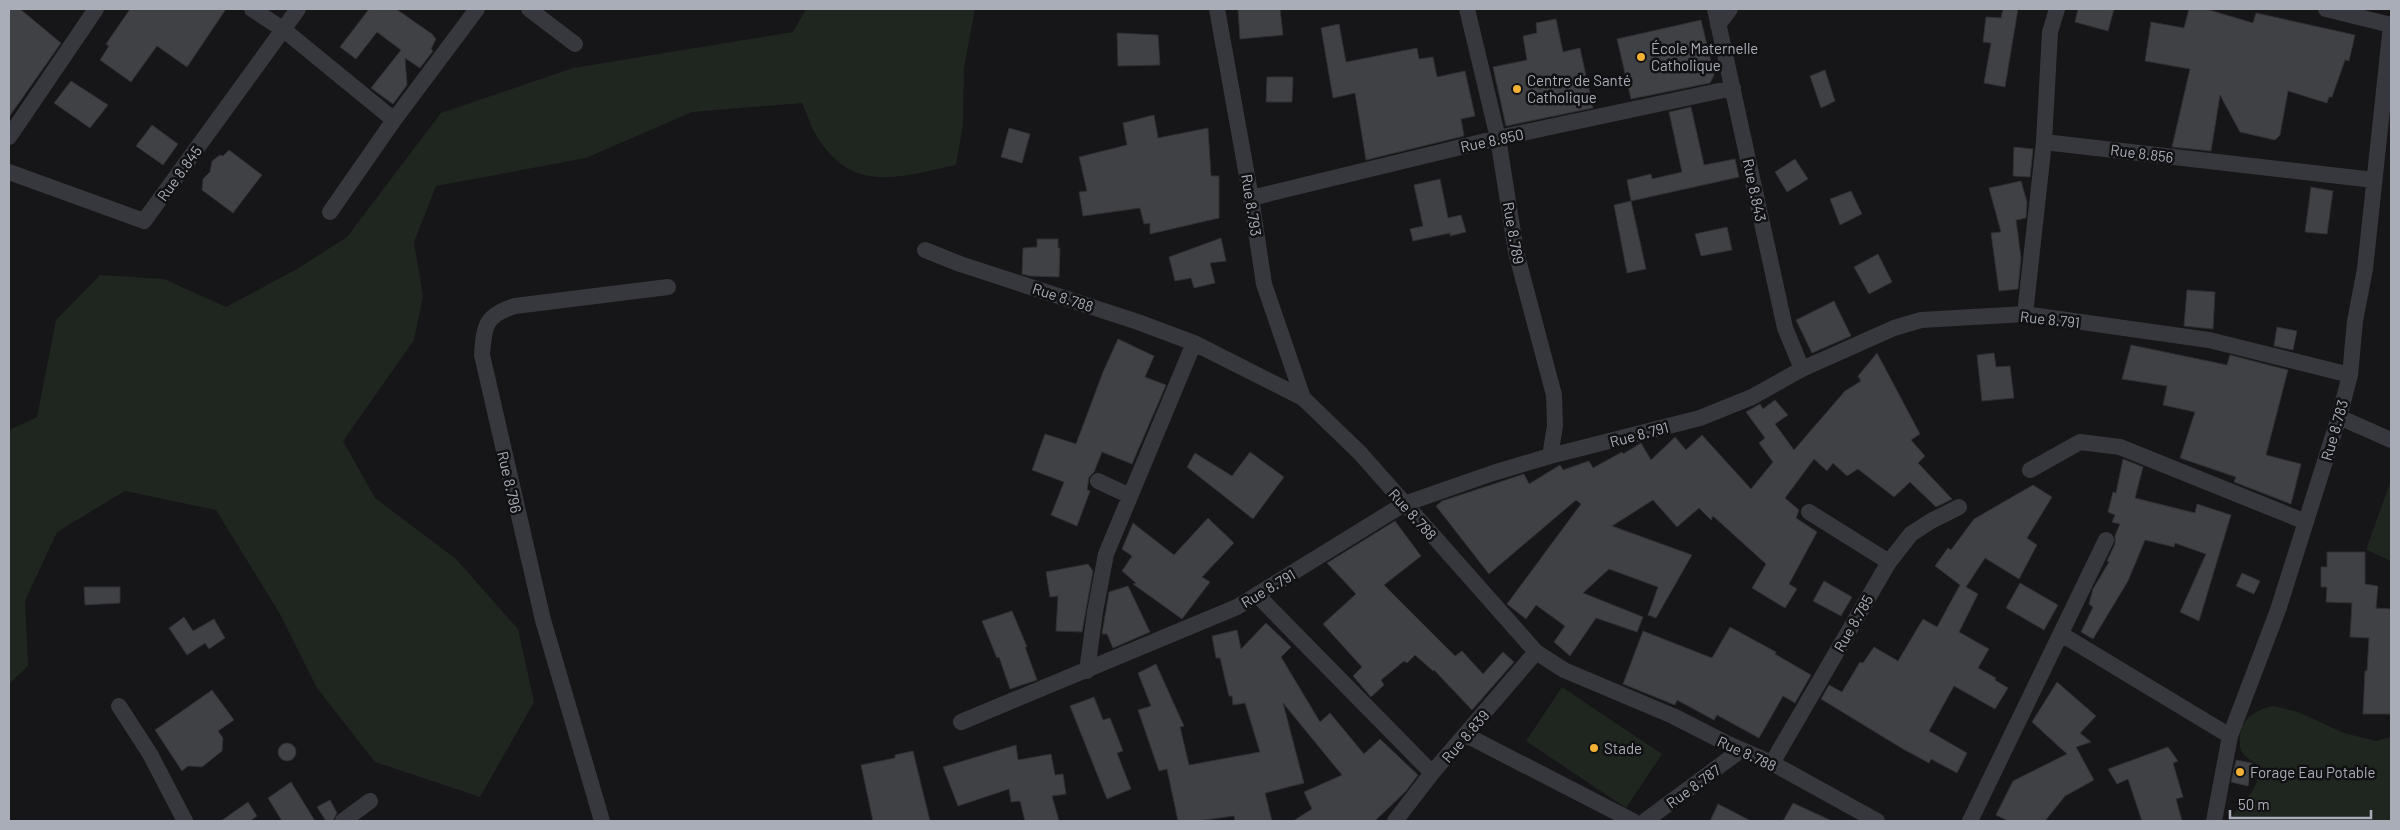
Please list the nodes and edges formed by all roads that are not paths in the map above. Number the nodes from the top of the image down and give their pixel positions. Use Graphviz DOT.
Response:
graph roads {
  1 [pos="96,9"];
  2 [pos="252,9"];
  3 [pos="298,9"];
  4 [pos="477,9"];
  5 [pos="529,9"];
  6 [pos="1217,9"];
  7 [pos="1467,9"];
  8 [pos="1715,9"];
  9 [pos="1730,9"];
  10 [pos="2057,9"];
  11 [pos="2326,9"];
  12 [pos="1718,25"];
  13 [pos="2391,25"];
  14 [pos="284,30"];
  15 [pos="575,44"];
  16 [pos="1733,88"];
  17 [pos="2387,103"];
  18 [pos="394,120"];
  19 [pos="9,137"];
  20 [pos="1498,138"];
  21 [pos="2044,142"];
  22 [pos="9,172"];
  23 [pos="2374,180"];
  24 [pos="1252,198"];
  25 [pos="330,212"];
  26 [pos="925,250"];
  27 [pos="668,287"];
  28 [pos="2025,314"];
  29 [pos="1194,343"];
  30 [pos="1802,369"];
  31 [pos="2350,375"];
  32 [pos="1303,398"];
  33 [pos="2339,417"];
  34 [pos="2391,440"];
  35 [pos="1550,456"];
  36 [pos="2030,470"];
  37 [pos="1098,481"];
  38 [pos="1130,496"];
  39 [pos="1404,504"];
  40 [pos="1959,507"];
  41 [pos="1808,512"];
  42 [pos="2306,522"];
  43 [pos="2106,540"];
  44 [pos="1889,562"];
  45 [pos="1257,595"];
  46 [pos="2060,634"];
  47 [pos="1536,652"];
  48 [pos="1087,670"];
  49 [pos="119,706"];
  50 [pos="961,722"];
  51 [pos="1466,735"];
  52 [pos="2230,736"];
  53 [pos="1741,750"];
  54 [pos="1772,763"];
  55 [pos="1432,773"];
  56 [pos="370,801"];
  57 [pos="185,821"];
  58 [pos="343,821"];
  59 [pos="602,821"];
  60 [pos="1395,821"];
  61 [pos="1633,821"];
  62 [pos="1645,821"];
  63 [pos="1877,821"];
  64 [pos="1970,821"];
  65 [pos="2214,821"];
  1 -- 19 [label="street"];
  2 -- 14 [label="street"];
  3 -- 14 [label="street, Rue 8.845"];
  4 -- 18 [label="street"];
  5 -- 15 [label="street"];
  6 -- 24 [label="street, Rue 8.793"];
  7 -- 20 [label="street, Rue 8.789"];
  8 -- 12 [label="street, Rue 8.843"];
  9 -- 12 [label="street"];
  10 -- 21 [label="street"];
  11 -- 13 [label="street"];
  12 -- 16 [label="street, Rue 8.843"];
  13 -- 17 [label="street, Rue 8.783"];
  14 -- 18 [label="street"];
  14 -- 22 [label="street, Rue 8.845"];
  16 -- 20 [label="street, Rue 8.850"];
  16 -- 30 [label="street, Rue 8.843"];
  17 -- 23 [label="street, Rue 8.783"];
  18 -- 25 [label="street"];
  20 -- 24 [label="street, Rue 8.850"];
  20 -- 35 [label="street, Rue 8.789"];
  21 -- 23 [label="street, Rue 8.856"];
  21 -- 28 [label="street"];
  23 -- 31 [label="street, Rue 8.783"];
  24 -- 32 [label="street, Rue 8.793"];
  26 -- 29 [label="street, Rue 8.788"];
  27 -- 59 [label="street, Rue 8.796"];
  28 -- 30 [label="street, Rue 8.791"];
  28 -- 31 [label="street, Rue 8.791"];
  29 -- 32 [label="street, Rue 8.788"];
  29 -- 38 [label="street"];
  30 -- 35 [label="street, Rue 8.791"];
  31 -- 33 [label="street, Rue 8.783"];
  32 -- 39 [label="street, Rue 8.788"];
  33 -- 34 [label="street"];
  33 -- 42 [label="street, Rue 8.783"];
  35 -- 39 [label="street, Rue 8.791"];
  36 -- 42 [label="street"];
  37 -- 38 [label="street"];
  38 -- 48 [label="street"];
  39 -- 45 [label="street, Rue 8.791"];
  39 -- 47 [label="street, Rue 8.788"];
  40 -- 44 [label="street, Rue 8.785"];
  41 -- 44 [label="street"];
  42 -- 52 [label="street, Rue 8.783"];
  43 -- 46 [label="street"];
  44 -- 54 [label="street, Rue 8.785"];
  45 -- 48 [label="street, Rue 8.791"];
  45 -- 55 [label="street"];
  46 -- 52 [label="street"];
  46 -- 64 [label="street"];
  47 -- 51 [label="street, Rue 8.839"];
  47 -- 53 [label="street, Rue 8.788"];
  48 -- 50 [label="street, Rue 8.791"];
  49 -- 57 [label="street"];
  51 -- 55 [label="street, Rue 8.839"];
  51 -- 61 [label="street"];
  52 -- 65 [label="street, Rue 8.783"];
  53 -- 54 [label="street, Rue 8.788"];
  53 -- 62 [label="street, Rue 8.787"];
  54 -- 63 [label="street, Rue 8.788"];
  55 -- 60 [label="street, Rue 8.839"];
  56 -- 58 [label="street"];
}
